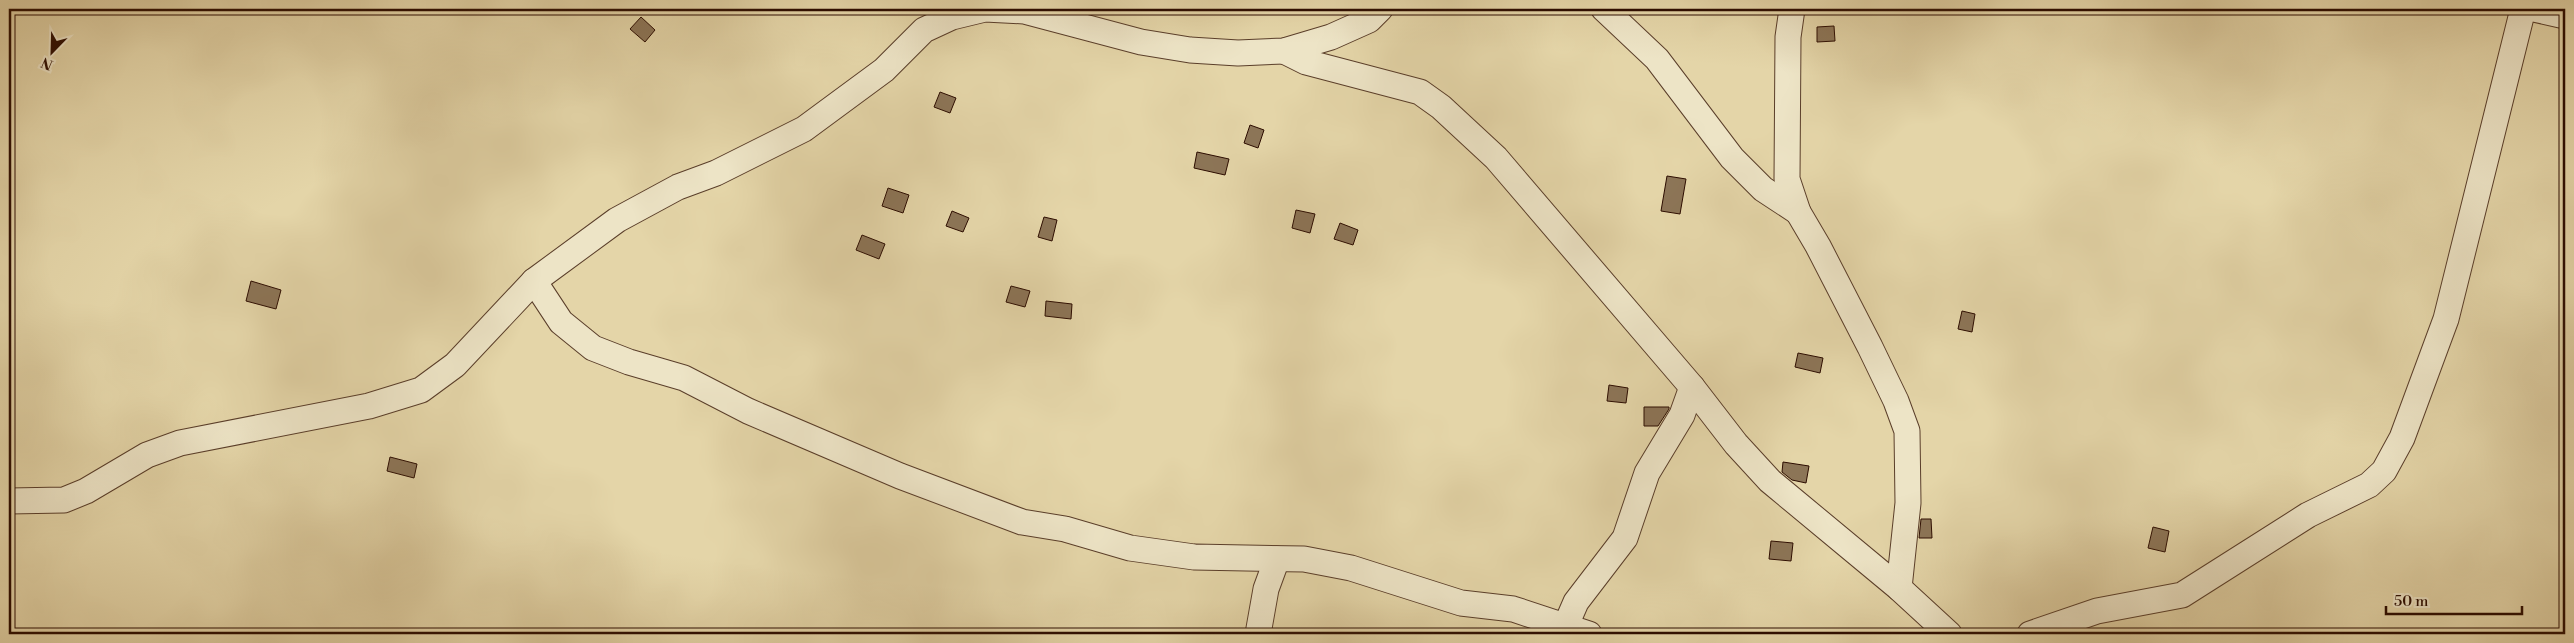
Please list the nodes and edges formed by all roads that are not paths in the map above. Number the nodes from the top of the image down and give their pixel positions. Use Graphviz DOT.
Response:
graph roads {
  1 [pos="985,9"];
  2 [pos="1380,9"];
  3 [pos="1604,9"];
  4 [pos="1792,9"];
  5 [pos="2523,9"];
  6 [pos="2534,9"];
  7 [pos="2565,16"];
  8 [pos="1284,51"];
  9 [pos="1798,212"];
  10 [pos="534,281"];
  11 [pos="1692,387"];
  12 [pos="9,501"];
  13 [pos="1277,559"];
  14 [pos="1899,588"];
  15 [pos="1566,626"];
  16 [pos="1258,634"];
  17 [pos="1589,634"];
  18 [pos="1949,634"];
  19 [pos="2030,634"];
  1 -- 8 [label="street"];
  1 -- 10 [label="street"];
  2 -- 8 [label="street"];
  3 -- 9 [label="street"];
  4 -- 9 [label="street"];
  5 -- 19 [label="street"];
  6 -- 7 [label="street"];
  8 -- 11 [label="street"];
  9 -- 14 [label="street"];
  10 -- 12 [label="street"];
  10 -- 13 [label="street"];
  11 -- 14 [label="street"];
  11 -- 15 [label="street"];
  13 -- 15 [label="street"];
  13 -- 16 [label="street"];
  14 -- 18 [label="street"];
  15 -- 17 [label="street"];
}
